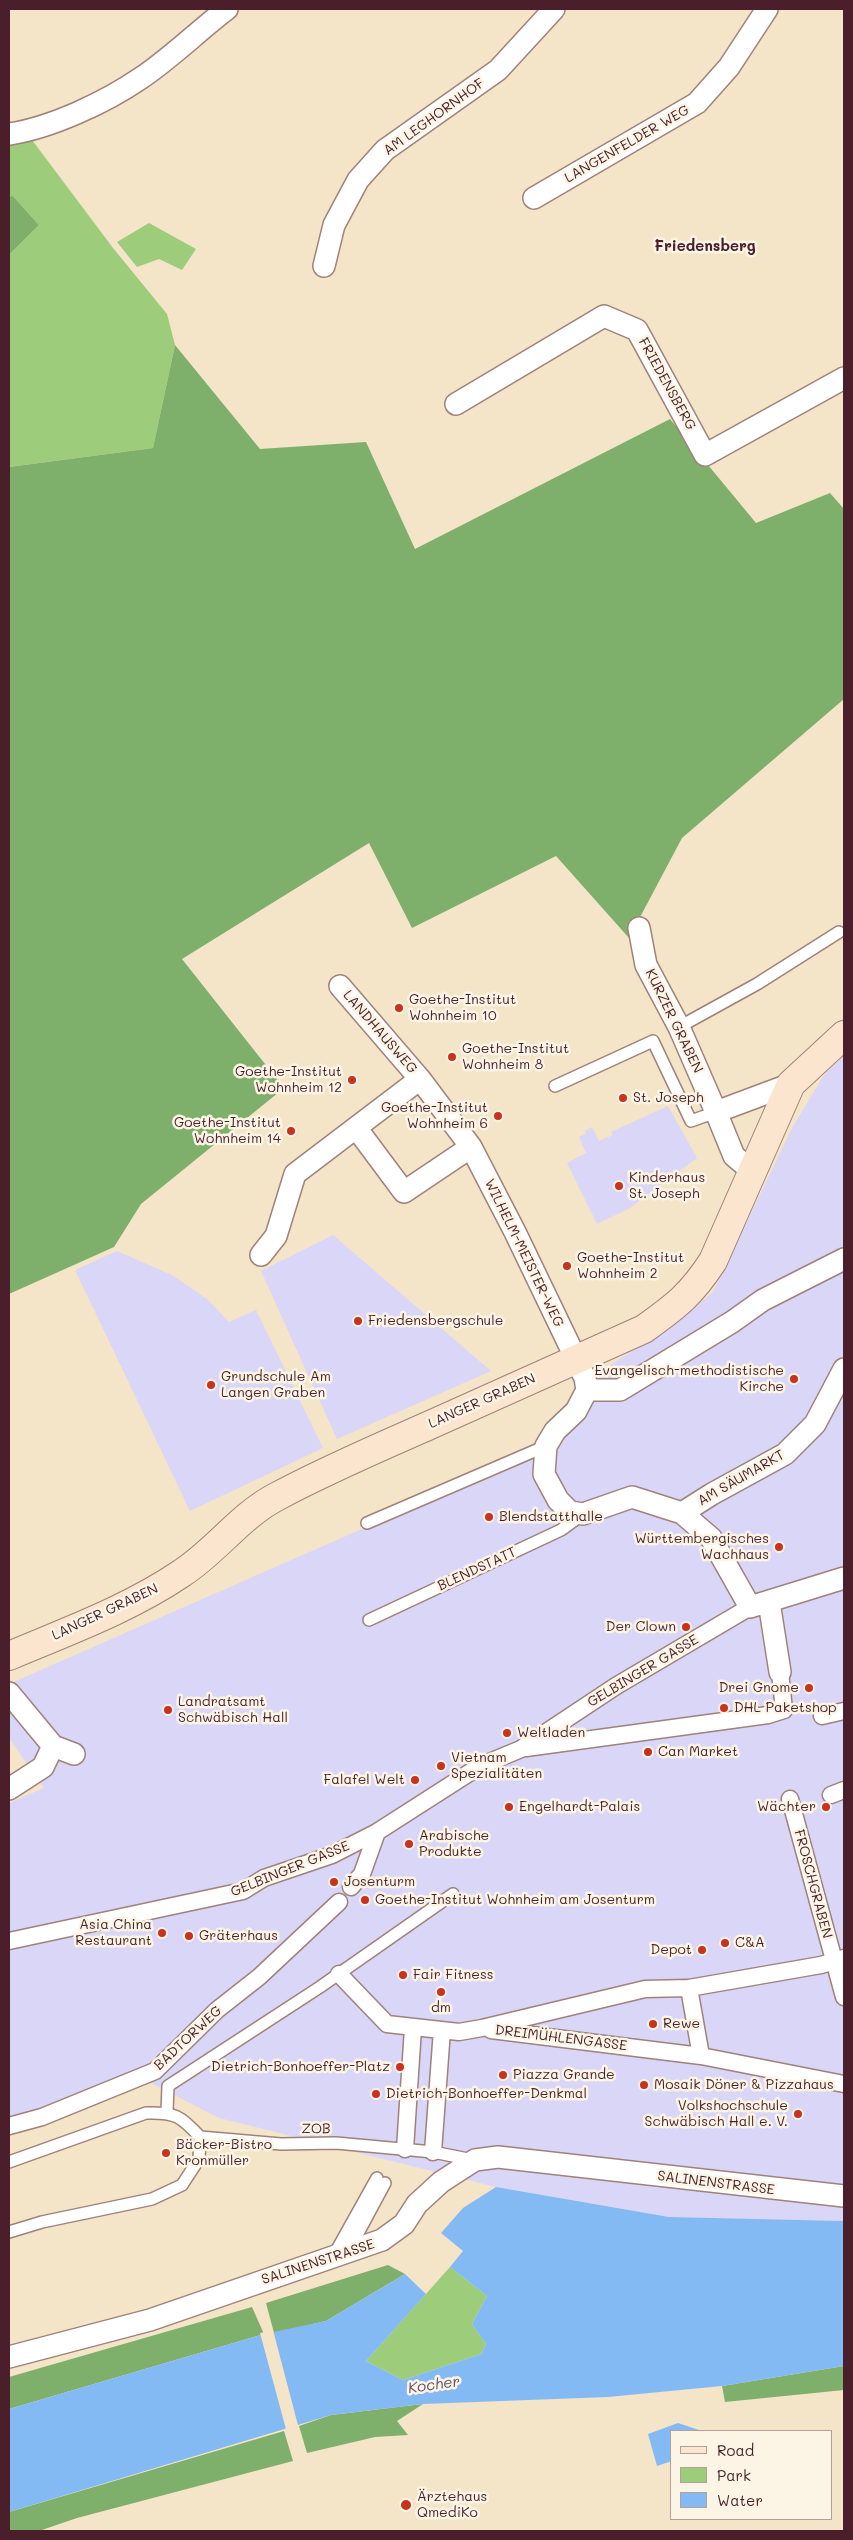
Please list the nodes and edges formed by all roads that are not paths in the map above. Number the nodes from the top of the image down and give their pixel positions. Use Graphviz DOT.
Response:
graph roads {
  1 [pos="227,9"];
  2 [pos="554,9"];
  3 [pos="767,9"];
  4 [pos="9,134"];
  5 [pos="534,198"];
  6 [pos="324,266"];
  7 [pos="844,378"];
  8 [pos="456,404"];
  9 [pos="639,928"];
  10 [pos="839,932"];
  11 [pos="340,986"];
  12 [pos="679,1027"];
  13 [pos="844,1035"];
  14 [pos="420,1079"];
  15 [pos="791,1084"];
  16 [pos="555,1086"];
  17 [pos="716,1112"];
  18 [pos="357,1129"];
  19 [pos="471,1148"];
  20 [pos="752,1171"];
  21 [pos="261,1255"];
  22 [pos="844,1259"];
  23 [pos="576,1359"];
  24 [pos="844,1369"];
  25 [pos="587,1390"];
  26 [pos="546,1446"];
  27 [pos="682,1513"];
  28 [pos="583,1514"];
  29 [pos="367,1523"];
  30 [pos="844,1578"];
  31 [pos="760,1605"];
  32 [pos="369,1620"];
  33 [pos="9,1656"];
  34 [pos="780,1672"];
  35 [pos="9,1693"];
  36 [pos="784,1710"];
  37 [pos="844,1711"];
  38 [pos="822,1716"];
  39 [pos="53,1746"];
  40 [pos="521,1749"];
  41 [pos="74,1754"];
  42 [pos="9,1789"];
  43 [pos="790,1799"];
  44 [pos="377,1832"];
  45 [pos="351,1888"];
  46 [pos="453,1894"];
  47 [pos="339,1902"];
  48 [pos="9,1941"];
  49 [pos="839,1959"];
  50 [pos="339,1974"];
  51 [pos="689,1988"];
  52 [pos="844,1997"];
  53 [pos="413,2028"];
  54 [pos="482,2028"];
  55 [pos="442,2030"];
  56 [pos="701,2056"];
  57 [pos="155,2071"];
  58 [pos="844,2084"];
  59 [pos="168,2086"];
  60 [pos="167,2112"];
  61 [pos="9,2126"];
  62 [pos="200,2137"];
  63 [pos="405,2149"];
  64 [pos="433,2152"];
  65 [pos="475,2160"];
  66 [pos="9,2162"];
  67 [pos="844,2196"];
  68 [pos="9,2232"];
  69 [pos="340,2256"];
  70 [pos="9,2357"];
  1 -- 4 [label="street"];
  2 -- 6 [label="street, AM LEGHORNHOF"];
  3 -- 5 [label="street, LANGENFELDER WEG"];
  7 -- 8 [label="street, FRIEDENSBERG"];
  9 -- 12 [label="street, KURZER GRABEN"];
  10 -- 12 [label="lane"];
  11 -- 14 [label="street, LANDHAUSWEG"];
  12 -- 17 [label="street, KURZER GRABEN"];
  13 -- 15 [label="main road, LANGER GRABEN"];
  14 -- 18 [label="street"];
  14 -- 19 [label="street, WILHELM-MEISTER-WEG"];
  15 -- 17 [label="street"];
  15 -- 20 [label="main road, LANGER GRABEN"];
  16 -- 17 [label="lane"];
  17 -- 20 [label="street, KURZER GRABEN"];
  18 -- 19 [label="street"];
  18 -- 21 [label="street"];
  19 -- 23 [label="street, WILHELM-MEISTER-WEG"];
  20 -- 23 [label="main road, LANGER GRABEN"];
  22 -- 25 [label="street"];
  23 -- 25 [label="street"];
  23 -- 33 [label="main road, LANGER GRABEN"];
  24 -- 27 [label="street, AM SÄUMARKT"];
  25 -- 26 [label="street"];
  26 -- 28 [label="street"];
  26 -- 29 [label="lane"];
  27 -- 28 [label="street, BLENDSTATT"];
  27 -- 31 [label="street, AM SÄUMARKT"];
  28 -- 32 [label="lane, BLENDSTATT"];
  30 -- 31 [label="street"];
  31 -- 34 [label="street, AM SÄUMARKT"];
  31 -- 40 [label="street, GELBINGER GASSE"];
  34 -- 36 [label="street, AM SÄUMARKT"];
  35 -- 39 [label="street"];
  36 -- 40 [label="street, GELBINGER GASSE"];
  37 -- 38 [label="street"];
  39 -- 41 [label="street"];
  39 -- 42 [label="street"];
  40 -- 44 [label="street, GELBINGER GASSE"];
  43 -- 49 [label="street, FROSCHGRABEN"];
  44 -- 45 [label="street"];
  44 -- 48 [label="street, GELBINGER GASSE"];
  46 -- 50 [label="lane"];
  47 -- 57 [label="street, BADTORWEG"];
  49 -- 51 [label="street, DREIMÜHLENGASSE"];
  49 -- 52 [label="street, FROSCHGRABEN"];
  50 -- 53 [label="street"];
  50 -- 59 [label="lane"];
  51 -- 54 [label="street, DREIMÜHLENGASSE"];
  51 -- 56 [label="street"];
  53 -- 55 [label="street"];
  53 -- 63 [label="street"];
  54 -- 55 [label="street"];
  54 -- 56 [label="street, DREIMÜHLENGASSE"];
  55 -- 64 [label="street"];
  56 -- 58 [label="street, DREIMÜHLENGASSE"];
  57 -- 59 [label="lane"];
  57 -- 61 [label="street, BADTORWEG"];
  59 -- 60 [label="lane"];
  60 -- 62 [label="lane"];
  60 -- 66 [label="lane"];
  62 -- 63 [label="lane, ZOB"];
  62 -- 68 [label="lane"];
  63 -- 64 [label="lane, ZOB"];
  64 -- 65 [label="lane, ZOB"];
  65 -- 67 [label="street, SALINENSTRASSE"];
  65 -- 69 [label="street, SALINENSTRASSE"];
  69 -- 69 [label="lane"];
  69 -- 70 [label="street, SALINENSTRASSE"];
}
